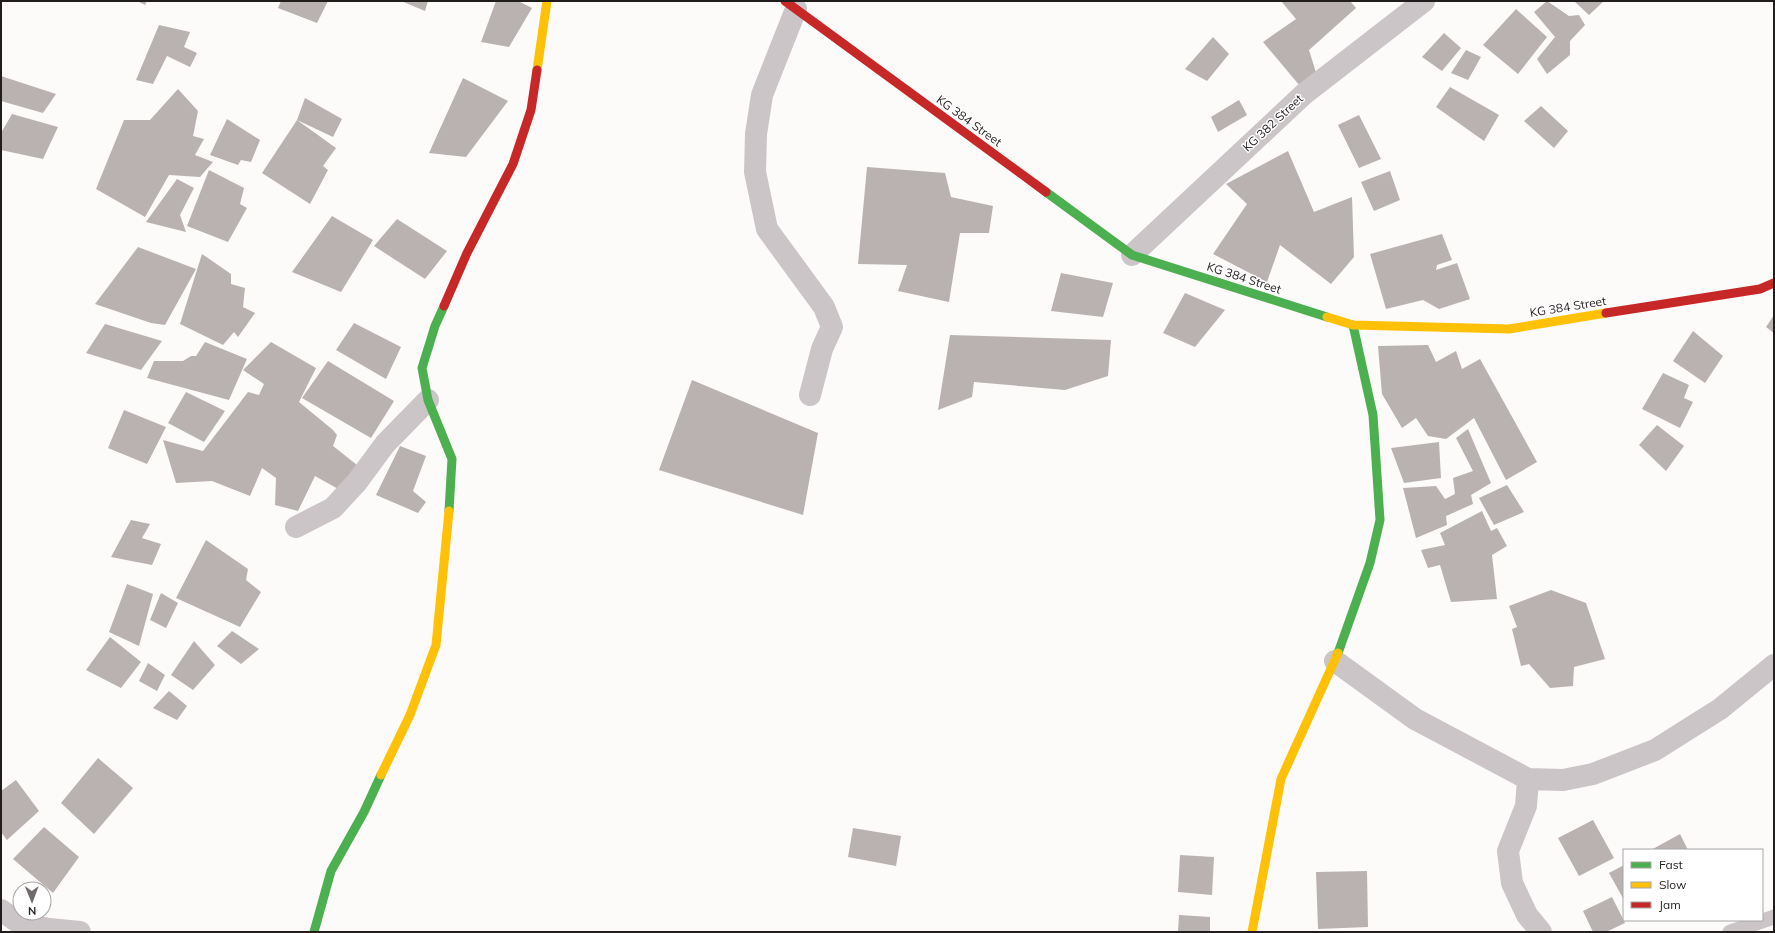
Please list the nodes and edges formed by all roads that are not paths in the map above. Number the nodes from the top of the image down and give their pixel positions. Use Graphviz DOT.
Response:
graph roads {
  1 [pos="547,1"];
  2 [pos="1424,1"];
  3 [pos="790,5"];
  4 [pos="1132,255"];
  5 [pos="1774,283"];
  6 [pos="1353,325"];
  7 [pos="810,395"];
  8 [pos="428,400"];
  9 [pos="296,527"];
  10 [pos="1335,661"];
  11 [pos="1774,665"];
  12 [pos="1528,779"];
  13 [pos="1,910"];
  14 [pos="1774,917"];
  15 [pos="1762,921"];
  16 [pos="1763,921"];
  17 [pos="80,932"];
  18 [pos="314,932"];
  19 [pos="1252,932"];
  20 [pos="1541,932"];
  21 [pos="1730,932"];
  1 -- 8 [label="street"];
  2 -- 4 [label="street, KG 382 Street"];
  3 -- 4 [label="street, KG 384 Street"];
  3 -- 7 [label="street"];
  4 -- 6 [label="street, KG 384 Street"];
  5 -- 6 [label="street, KG 384 Street"];
  6 -- 10 [label="street"];
  8 -- 9 [label="street"];
  8 -- 18 [label="street"];
  10 -- 12 [label="street"];
  10 -- 19 [label="street"];
  11 -- 12 [label="street"];
  12 -- 20 [label="street"];
  13 -- 17 [label="street"];
  14 -- 16 [label="lane"];
  15 -- 21 [label="lane"];
}
